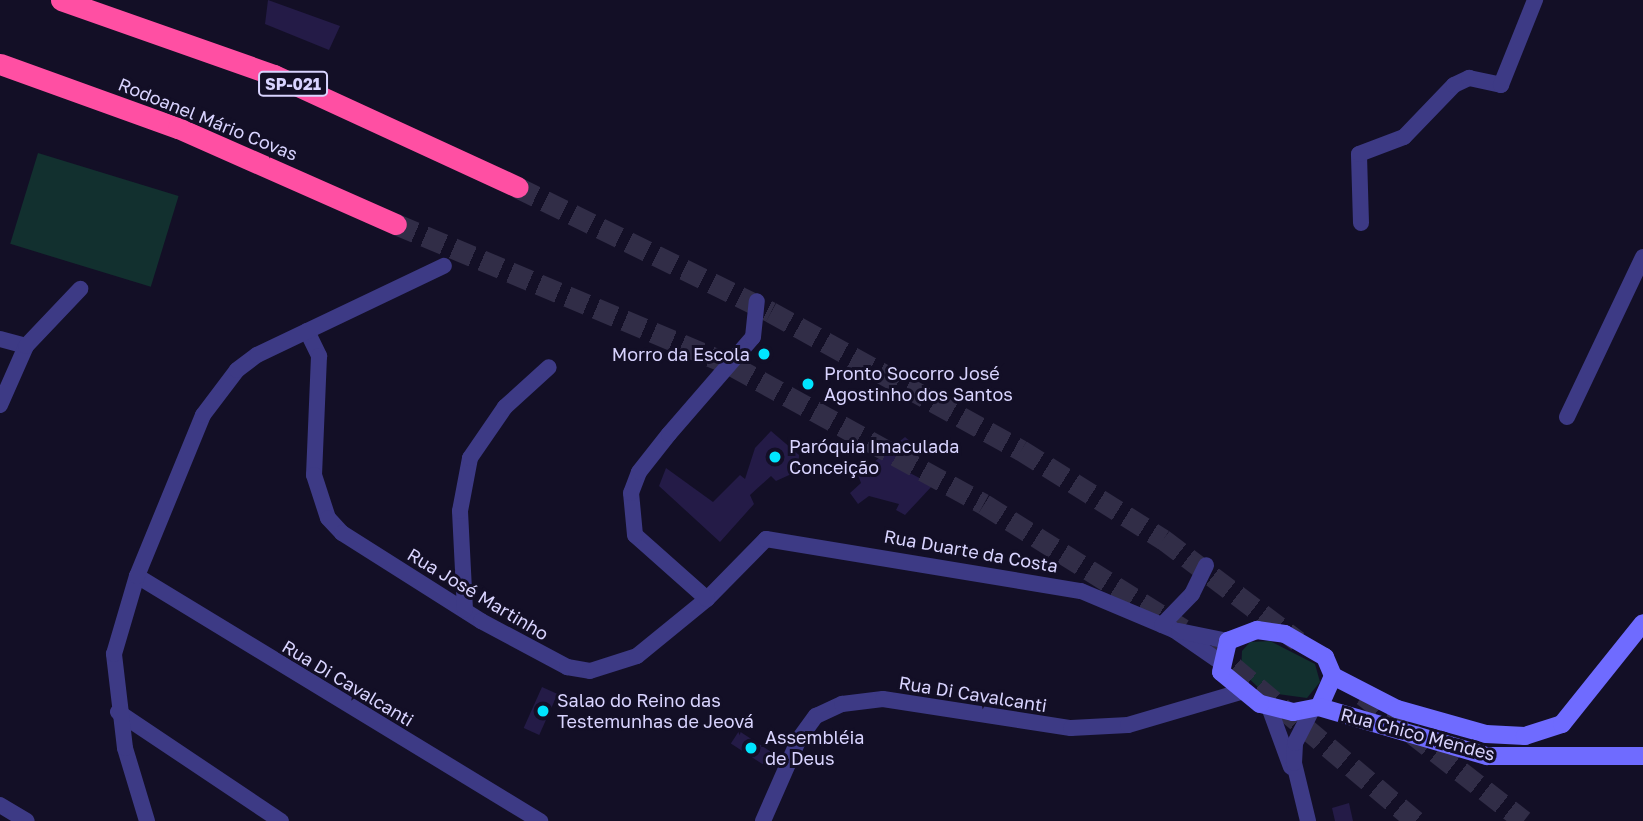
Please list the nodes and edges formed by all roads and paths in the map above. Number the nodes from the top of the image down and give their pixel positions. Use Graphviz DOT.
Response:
graph roads {
  1 [pos="61,0"];
  2 [pos="1535,0"];
  3 [pos="0,64"];
  4 [pos="517,187"];
  5 [pos="1361,223"];
  6 [pos="396,224"];
  7 [pos="1643,257"];
  8 [pos="444,266"];
  9 [pos="80,289"];
  10 [pos="757,301"];
  11 [pos="307,331"];
  12 [pos="0,339"];
  13 [pos="26,346"];
  14 [pos="549,367"];
  15 [pos="0,405"];
  16 [pos="1567,416"];
  17 [pos="766,539"];
  18 [pos="1206,565"];
  19 [pos="137,576"];
  20 [pos="707,599"];
  21 [pos="465,610"];
  22 [pos="1643,623"];
  23 [pos="1168,628"];
  24 [pos="1228,640"];
  25 [pos="1219,662"];
  26 [pos="1333,676"];
  27 [pos="1240,692"];
  28 [pos="1269,707"];
  29 [pos="1315,709"];
  30 [pos="118,712"];
  31 [pos="160,745"];
  32 [pos="125,748"];
  33 [pos="1643,756"];
  34 [pos="1297,782"];
  35 [pos="0,805"];
  36 [pos="27,821"];
  37 [pos="147,821"];
  38 [pos="281,821"];
  39 [pos="540,821"];
  40 [pos="763,821"];
  41 [pos="1308,821"];
  1 -- 4 [label="highway, SP-021"];
  2 -- 5 [label="street"];
  3 -- 6 [label="highway, Rodoanel Mário Covas"];
  7 -- 16 [label="street"];
  8 -- 11 [label="street"];
  9 -- 13 [label="street"];
  10 -- 20 [label="street"];
  11 -- 19 [label="street"];
  11 -- 21 [label="street, Rua José Martinho"];
  12 -- 13 [label="street"];
  13 -- 15 [label="street"];
  14 -- 21 [label="street"];
  17 -- 20 [label="street, Rua José Martinho"];
  17 -- 23 [label="street, Rua Duarte da Costa"];
  18 -- 23 [label="street"];
  19 -- 30 [label="street"];
  19 -- 39 [label="street, Rua Di Cavalcanti"];
  20 -- 21 [label="street, Rua José Martinho"];
  22 -- 26 [label="street, Rua Chico Mendes"];
  23 -- 24 [label="street, Rua Duarte da Costa"];
  23 -- 25 [label="street, Rua Duarte da Costa"];
  24 -- 25 [label="street"];
  24 -- 26 [label="street"];
  25 -- 27 [label="street"];
  26 -- 29 [label="street"];
  27 -- 28 [label="street"];
  27 -- 40 [label="street, Rua Di Cavalcanti"];
  28 -- 29 [label="street"];
  28 -- 34 [label="street"];
  29 -- 33 [label="street, Rua Chico Mendes"];
  29 -- 34 [label="street"];
  30 -- 31 [label="street"];
  30 -- 32 [label="street"];
  31 -- 32 [label="street"];
  31 -- 38 [label="street"];
  32 -- 37 [label="street"];
  34 -- 41 [label="street"];
  35 -- 36 [label="street"];
}
